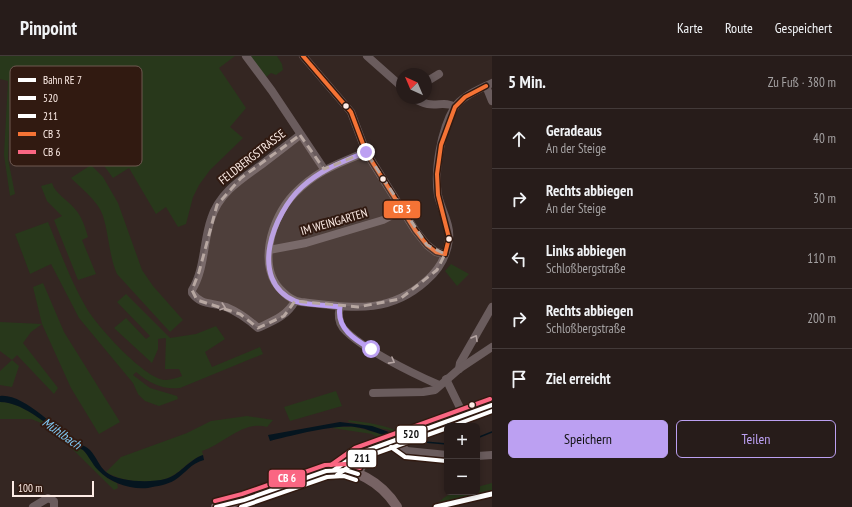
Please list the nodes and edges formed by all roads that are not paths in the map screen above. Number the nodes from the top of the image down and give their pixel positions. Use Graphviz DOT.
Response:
graph roads {
  1 [pos="246,56"];
  2 [pos="303,56"];
  3 [pos="367,56"];
  4 [pos="439,74"];
  5 [pos="432,78"];
  6 [pos="396,82"];
  7 [pos="489,85"];
  8 [pos="492,101"];
  9 [pos="424,104"];
  10 [pos="455,107"];
  11 [pos="300,135"];
  12 [pos="366,152"];
  13 [pos="324,169"];
  14 [pos="402,210"];
  15 [pos="269,250"];
  16 [pos="445,254"];
  17 [pos="295,301"];
  18 [pos="340,307"];
  19 [pos="492,307"];
  20 [pos="492,347"];
  21 [pos="459,369"];
  22 [pos="446,379"];
  23 [pos="439,385"];
  24 [pos="373,393"];
  25 [pos="492,405"];
  26 [pos="464,416"];
  27 [pos="395,442"];
  28 [pos="371,450"];
  29 [pos="357,454"];
  30 [pos="444,455"];
  31 [pos="492,455"];
  32 [pos="480,456"];
  33 [pos="334,470"];
  34 [pos="358,474"];
  35 [pos="33,507"];
  36 [pos="54,507"];
  37 [pos="216,507"];
  38 [pos="397,507"];
  1 -- 11 [label="street"];
  2 -- 12 [label="street"];
  3 -- 6 [label="street"];
  4 -- 5 [label="street"];
  7 -- 8 [label="street"];
  7 -- 10 [label="street"];
  9 -- 10 [label="street"];
  10 -- 16 [label="street"];
  11 -- 13 [label="street"];
  11 -- 17 [label="street, FELDBERGSTRASSE, one-way"];
  12 -- 13 [label="street"];
  12 -- 14 [label="street"];
  13 -- 15 [label="street"];
  14 -- 15 [label="street, IM WEINGARTEN"];
  14 -- 16 [label="street"];
  15 -- 17 [label="street"];
  16 -- 18 [label="street"];
  17 -- 18 [label="street"];
  18 -- 23 [label="street, one-way"];
  21 -- 19 [label="street, one-way"];
  20 -- 21 [label="street"];
  21 -- 22 [label="street"];
  22 -- 23 [label="street"];
  22 -- 26 [label="street"];
  23 -- 24 [label="street"];
  25 -- 26 [label="street"];
  26 -- 27 [label="street"];
  27 -- 28 [label="street"];
  27 -- 30 [label="street"];
  28 -- 29 [label="street"];
  28 -- 34 [label="street"];
  29 -- 33 [label="street"];
  29 -- 34 [label="street"];
  31 -- 32 [label="street"];
  33 -- 34 [label="main road"];
  33 -- 37 [label="main road"];
  34 -- 38 [label="main road"];
  35 -- 36 [label="street"];
}
